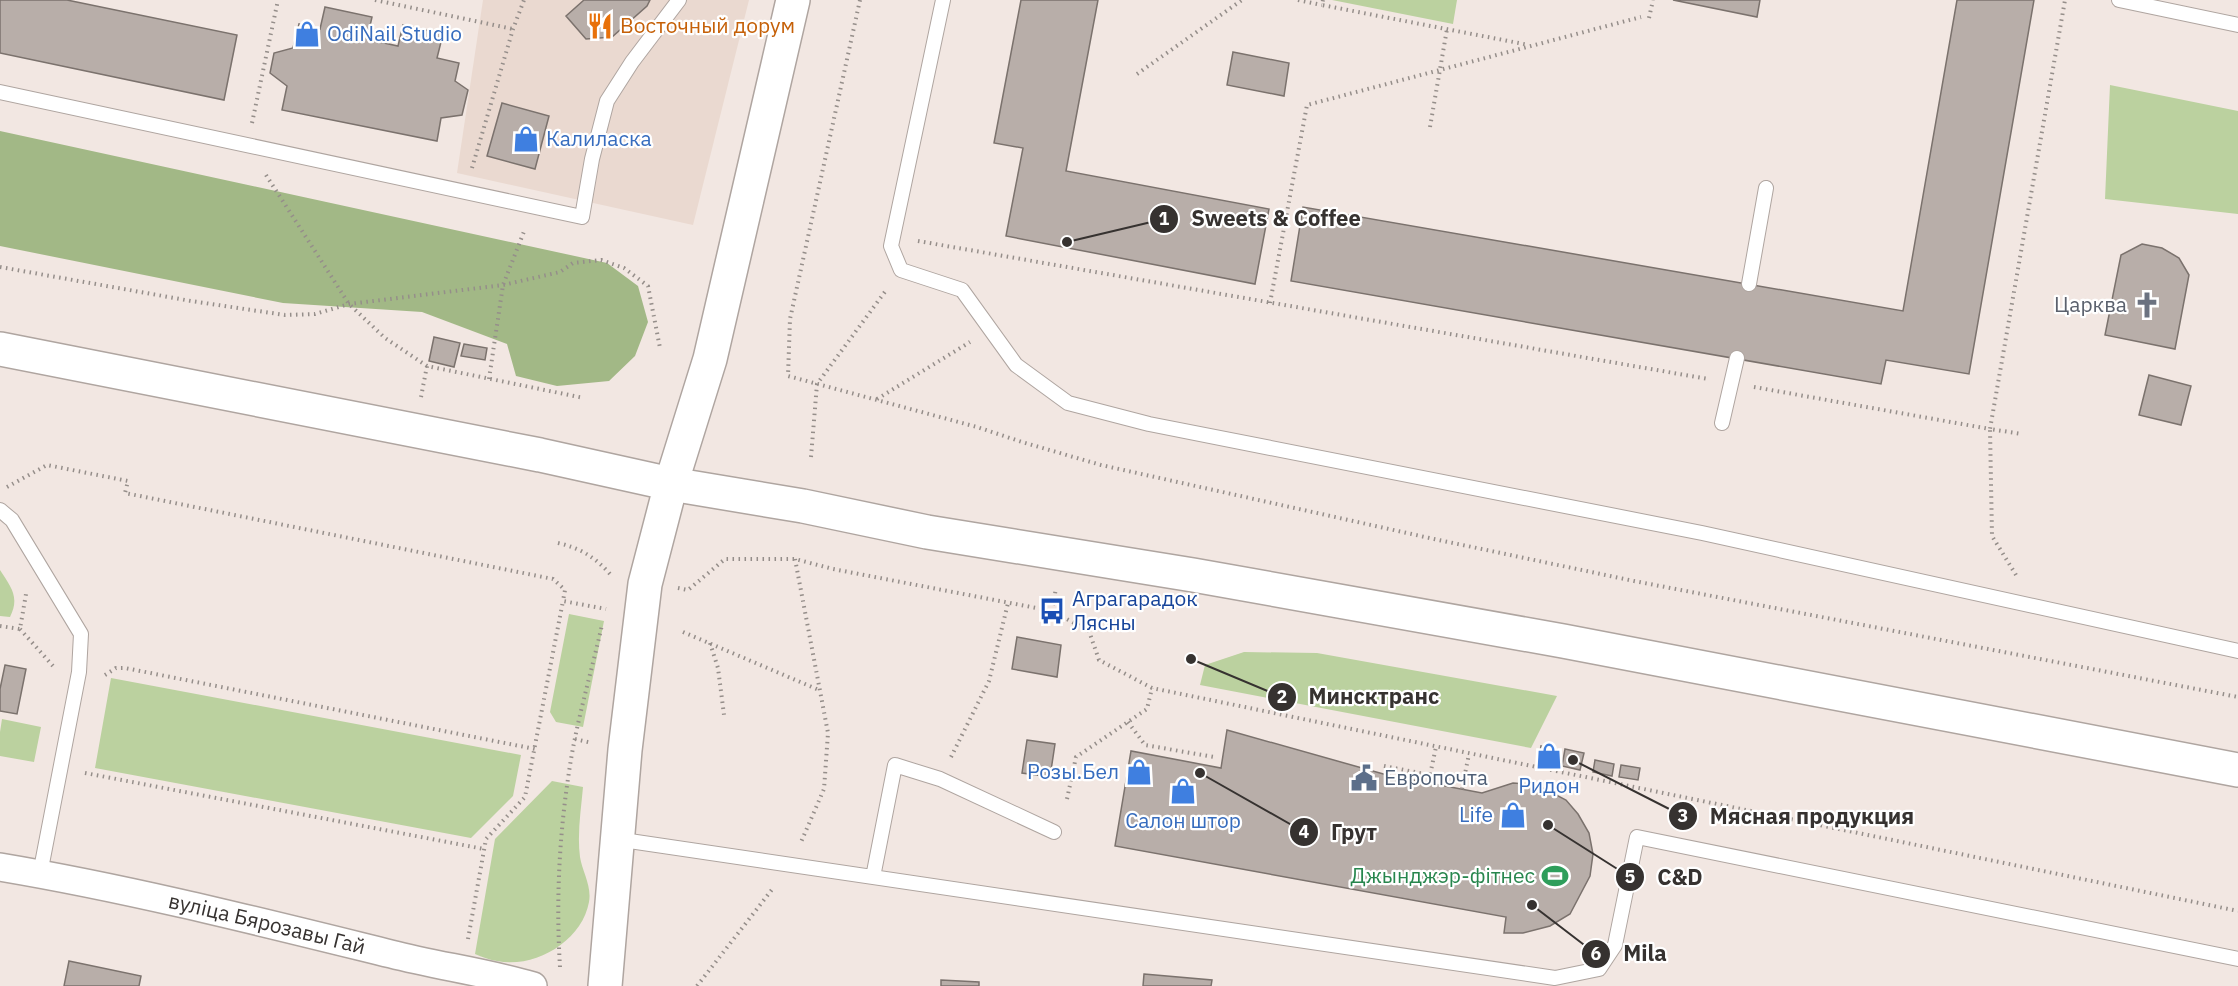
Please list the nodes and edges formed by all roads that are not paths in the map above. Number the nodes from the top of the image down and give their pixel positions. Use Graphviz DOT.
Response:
graph roads {
  1 [pos="679,0"];
  2 [pos="793,0"];
  3 [pos="943,0"];
  4 [pos="2119,0"];
  5 [pos="2238,25"];
  6 [pos="0,92"];
  7 [pos="1766,188"];
  8 [pos="1749,284"];
  9 [pos="0,349"];
  10 [pos="1737,358"];
  11 [pos="1722,423"];
  12 [pos="671,484"];
  13 [pos="0,510"];
  14 [pos="2238,651"];
  15 [pos="2238,770"];
  16 [pos="1054,832"];
  17 [pos="616,839"];
  18 [pos="0,867"];
  19 [pos="40,874"];
  20 [pos="873,877"];
  21 [pos="2238,959"];
  22 [pos="532,986"];
  23 [pos="605,986"];
  1 -- 6 [label="lane"];
  2 -- 12 [label="main road"];
  3 -- 14 [label="lane"];
  4 -- 5 [label="lane"];
  7 -- 8 [label="lane"];
  9 -- 12 [label="main road"];
  10 -- 11 [label="lane"];
  12 -- 15 [label="main road"];
  12 -- 17 [label="main road"];
  13 -- 19 [label="lane"];
  16 -- 20 [label="lane"];
  17 -- 20 [label="lane"];
  17 -- 23 [label="main road"];
  18 -- 19 [label="street, вуліца Бярозавы Гай"];
  19 -- 22 [label="street, вуліца Бярозавы Гай"];
  20 -- 21 [label="lane"];
}
